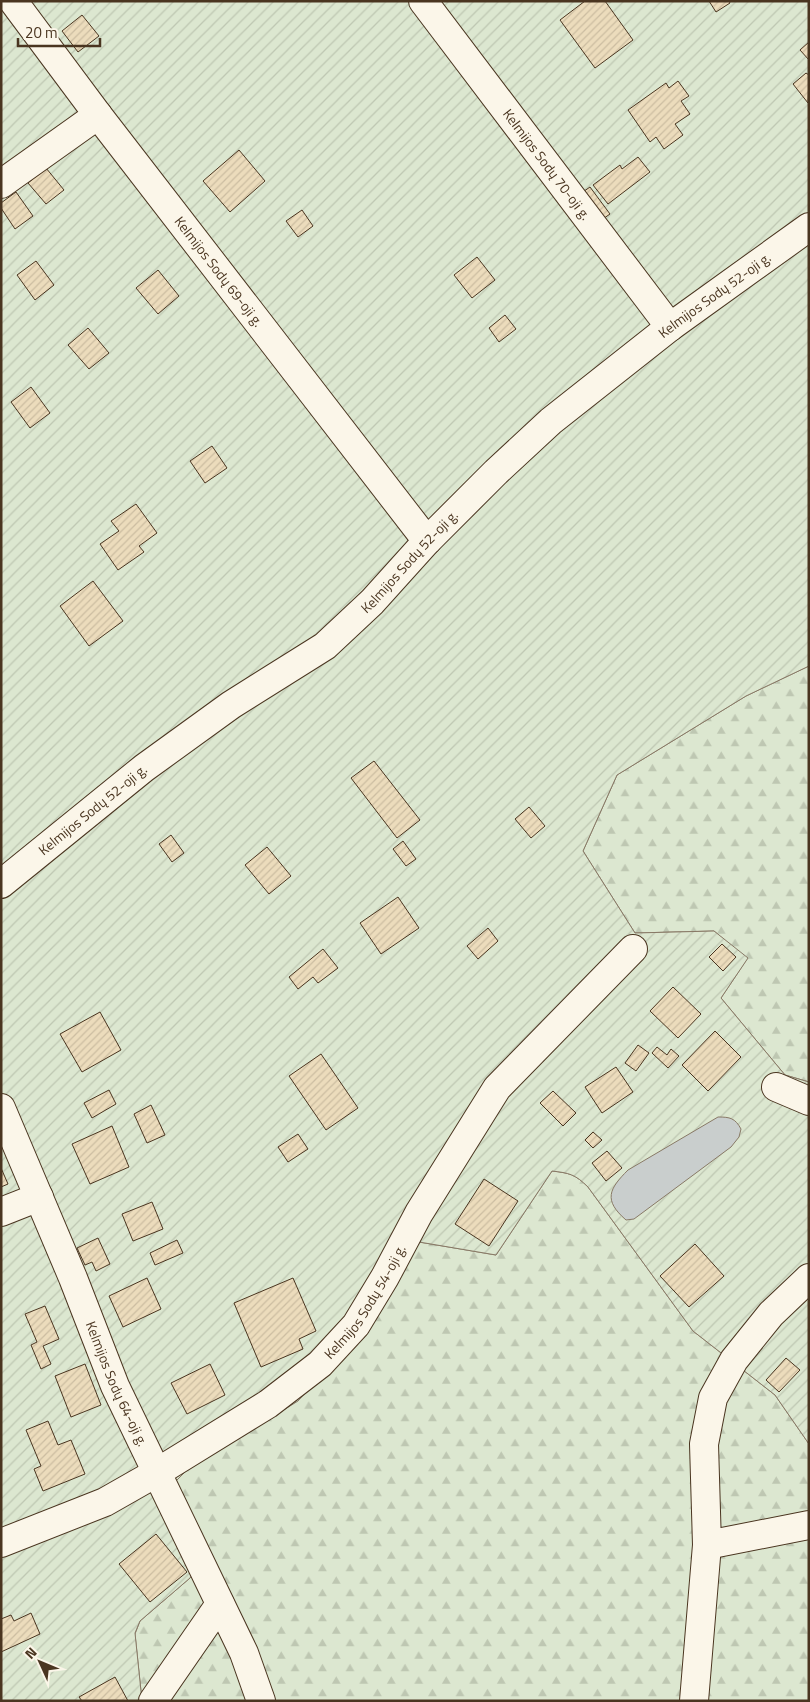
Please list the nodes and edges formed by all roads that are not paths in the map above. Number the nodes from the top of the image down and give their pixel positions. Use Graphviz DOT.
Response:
graph roads {
  1 [pos="13,1"];
  2 [pos="423,1"];
  3 [pos="98,115"];
  4 [pos="1,184"];
  5 [pos="809,227"];
  6 [pos="670,327"];
  7 [pos="427,542"];
  8 [pos="1,884"];
  9 [pos="633,949"];
  10 [pos="776,1087"];
  11 [pos="809,1101"];
  12 [pos="1,1108"];
  13 [pos="39,1197"];
  14 [pos="1,1212"];
  15 [pos="809,1278"];
  16 [pos="156,1473"];
  17 [pos="809,1526"];
  18 [pos="1,1544"];
  19 [pos="707,1545"];
  20 [pos="220,1604"];
  21 [pos="153,1701"];
  22 [pos="261,1701"];
  23 [pos="694,1701"];
  1 -- 3 [label="street, Kelmijos Sodų 69-oji g."];
  2 -- 6 [label="street, Kelmijos Sodų 70-oji g."];
  3 -- 4 [label="street"];
  3 -- 7 [label="street, Kelmijos Sodų 69-oji g."];
  5 -- 6 [label="street, Kelmijos Sodų 52-oji g."];
  6 -- 7 [label="street, Kelmijos Sodų 52-oji g."];
  7 -- 8 [label="street, Kelmijos Sodų 52-oji g."];
  9 -- 16 [label="street, Kelmijos Sodų 54-oji g."];
  10 -- 11 [label="street"];
  12 -- 13 [label="street, Kelmijos Sodų 64-oji g."];
  13 -- 14 [label="street"];
  13 -- 16 [label="street, Kelmijos Sodų 64-oji g."];
  15 -- 19 [label="street"];
  16 -- 18 [label="street, Kelmijos Sodų 54-oji g."];
  16 -- 20 [label="street, Kelmijos Sodų 64-oji g."];
  17 -- 19 [label="street"];
  19 -- 23 [label="street"];
  20 -- 21 [label="street"];
  20 -- 22 [label="street, Kelmijos Sodų 64-oji g."];
}
